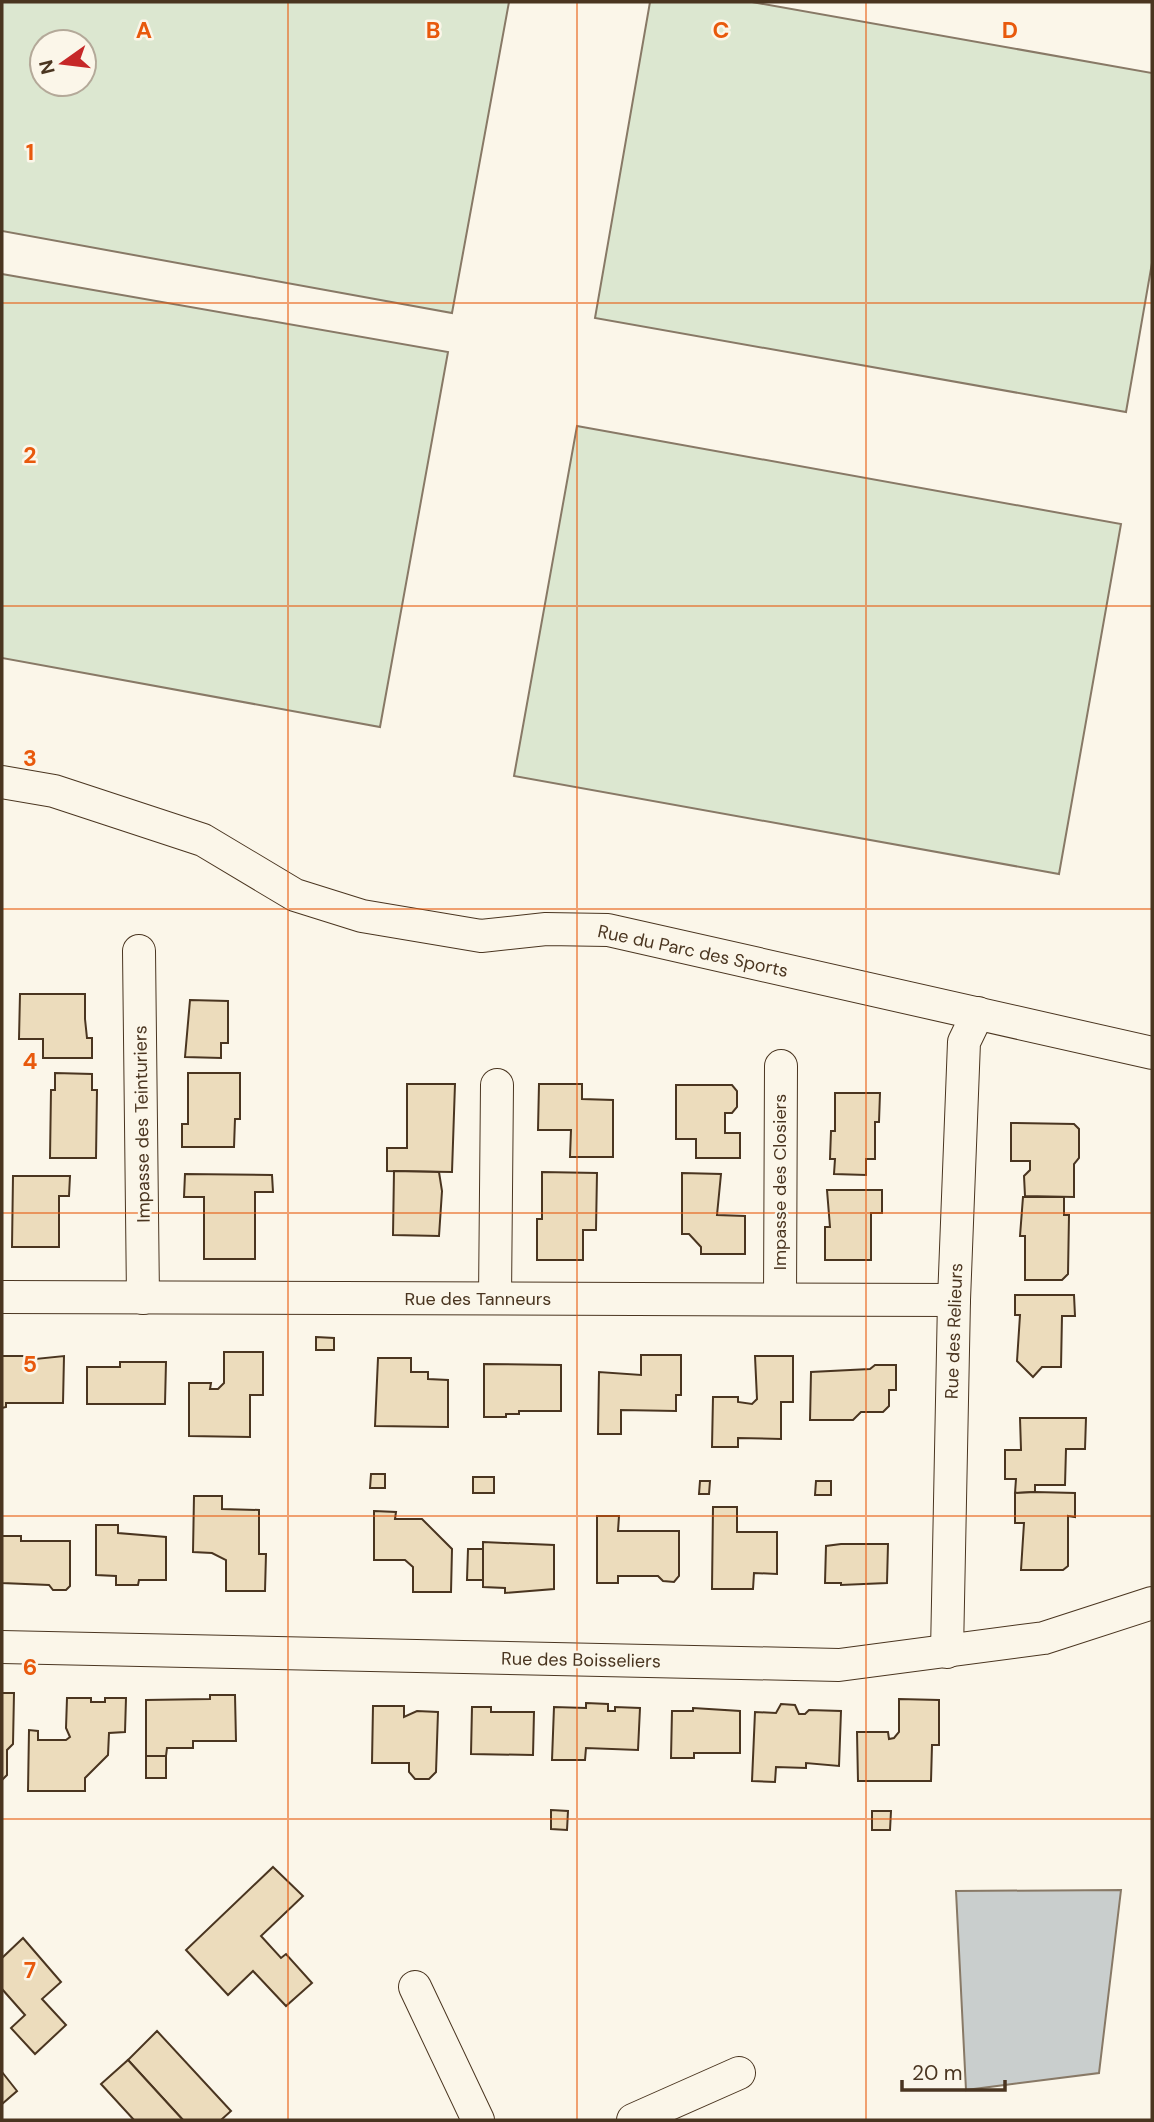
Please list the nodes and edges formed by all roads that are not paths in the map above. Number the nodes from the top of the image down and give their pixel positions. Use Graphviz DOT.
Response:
graph roads {
  1 [pos="2,782"];
  2 [pos="139,951"];
  3 [pos="978,1013"];
  4 [pos="1152,1053"];
  5 [pos="781,1066"];
  6 [pos="497,1085"];
  7 [pos="2,1297"];
  8 [pos="144,1297"];
  9 [pos="495,1298"];
  10 [pos="780,1299"];
  11 [pos="954,1300"];
  12 [pos="1152,1603"];
  13 [pos="2,1647"];
  14 [pos="947,1652"];
  15 [pos="415,1987"];
  16 [pos="739,2073"];
  17 [pos="478,2120"];
  18 [pos="633,2120"];
  1 -- 3 [label="street, Rue du Parc des Sports"];
  2 -- 8 [label="street, Impasse des Teinturiers"];
  3 -- 4 [label="street, Rue du Parc des Sports"];
  3 -- 11 [label="street, Rue des Relieurs"];
  5 -- 10 [label="street, Impasse des Closiers"];
  6 -- 9 [label="street"];
  7 -- 8 [label="street, Rue des Tanneurs"];
  8 -- 9 [label="street, Rue des Tanneurs"];
  9 -- 10 [label="street, Rue des Tanneurs"];
  10 -- 11 [label="street, Rue des Tanneurs"];
  11 -- 14 [label="street, Rue des Relieurs"];
  12 -- 14 [label="street, Rue des Boisseliers"];
  13 -- 14 [label="street, Rue des Boisseliers"];
  15 -- 17 [label="street"];
  16 -- 18 [label="street"];
}
